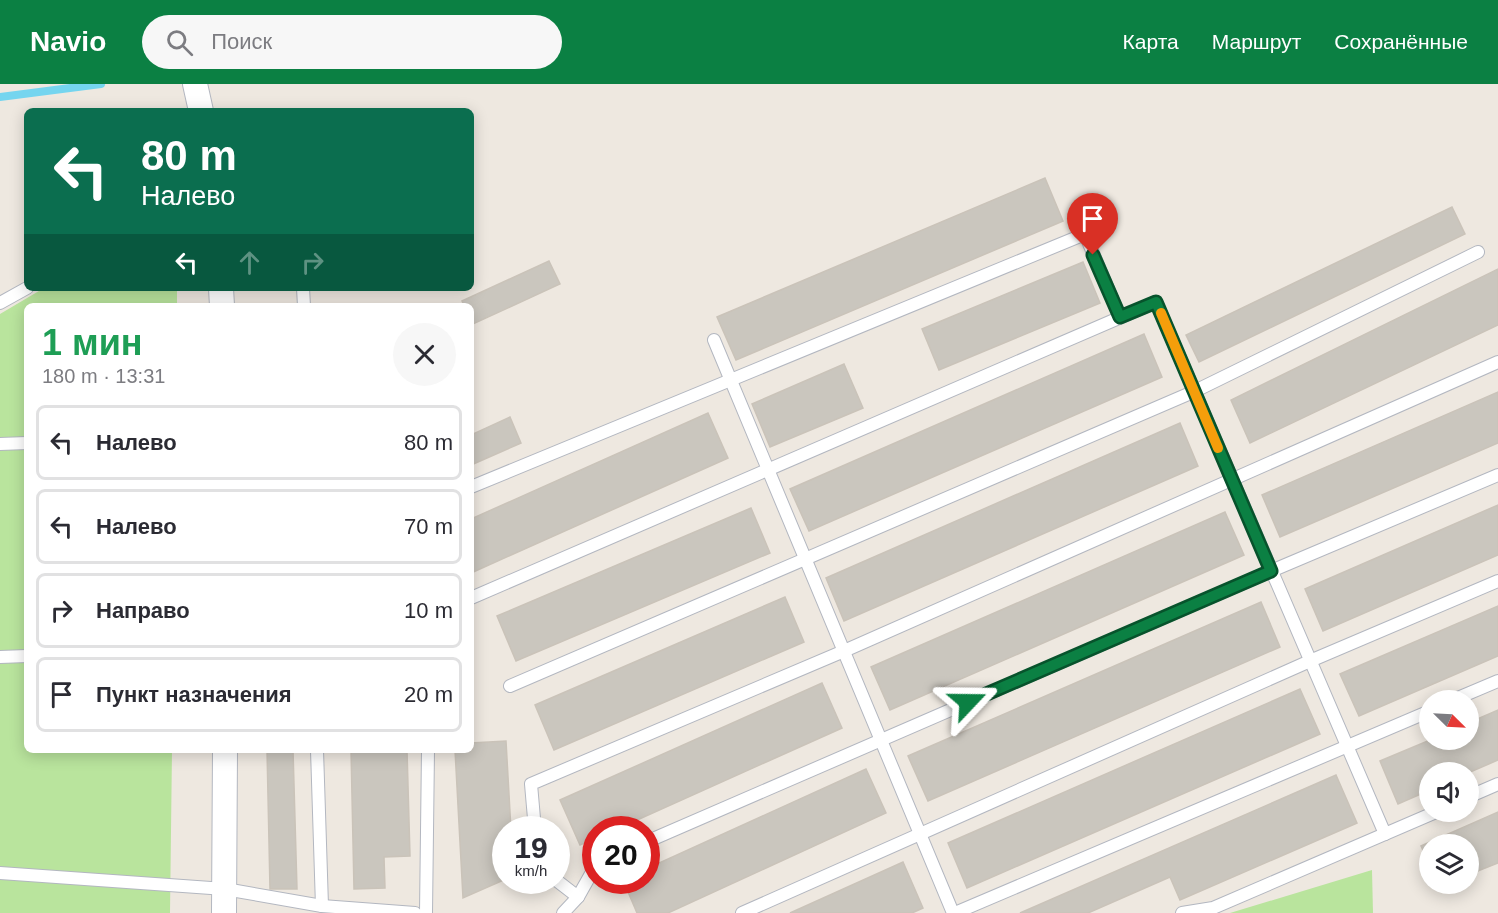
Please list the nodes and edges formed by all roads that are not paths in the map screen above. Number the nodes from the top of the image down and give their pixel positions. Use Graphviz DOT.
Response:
graph roads {
  1 [pos="195,84"];
  2 [pos="200,108"];
  3 [pos="1478,252"];
  4 [pos="24,290"];
  5 [pos="0,303"];
  6 [pos="1120,317"];
  7 [pos="714,340"];
  8 [pos="1498,362"];
  9 [pos="730,379"];
  10 [pos="1193,392"];
  11 [pos="24,443"];
  12 [pos="0,444"];
  13 [pos="768,470"];
  14 [pos="1498,475"];
  15 [pos="1231,480"];
  16 [pos="474,486"];
  17 [pos="806,560"];
  18 [pos="1271,571"];
  19 [pos="1498,581"];
  20 [pos="474,597"];
  21 [pos="844,651"];
  22 [pos="24,656"];
  23 [pos="0,657"];
  24 [pos="1310,661"];
  25 [pos="1498,681"];
  26 [pos="510,686"];
  27 [pos="1477,690"];
  28 [pos="1419,716"];
  29 [pos="881,740"];
  30 [pos="1347,747"];
  31 [pos="225,753"];
  32 [pos="317,753"];
  33 [pos="428,753"];
  34 [pos="1498,784"];
  35 [pos="1479,792"];
  36 [pos="534,816"];
  37 [pos="1419,819"];
  38 [pos="920,832"];
  39 [pos="1385,834"];
  40 [pos="660,836"];
  41 [pos="0,873"];
  42 [pos="225,889"];
  43 [pos="582,890"];
  44 [pos="570,891"];
  45 [pos="578,897"];
  46 [pos="322,906"];
  47 [pos="224,913"];
  48 [pos="415,913"];
  49 [pos="426,913"];
  50 [pos="562,913"];
  51 [pos="742,913"];
  52 [pos="954,913"];
  53 [pos="1182,913"];
  1 -- 2 [label="street"];
  3 -- 10 [label="lane"];
  4 -- 5 [label="lane"];
  6 -- 9 [label="lane"];
  6 -- 10 [label="lane"];
  6 -- 13 [label="lane"];
  7 -- 9 [label="lane"];
  8 -- 15 [label="lane"];
  9 -- 13 [label="lane"];
  9 -- 16 [label="lane"];
  10 -- 15 [label="lane"];
  10 -- 17 [label="lane"];
  11 -- 12 [label="lane"];
  13 -- 17 [label="lane"];
  13 -- 20 [label="lane"];
  14 -- 18 [label="lane"];
  15 -- 18 [label="lane"];
  15 -- 21 [label="lane"];
  17 -- 21 [label="lane"];
  17 -- 26 [label="lane"];
  18 -- 24 [label="lane"];
  18 -- 29 [label="lane"];
  19 -- 24 [label="lane"];
  21 -- 29 [label="lane"];
  21 -- 36 [label="lane"];
  22 -- 23 [label="lane"];
  24 -- 30 [label="lane"];
  24 -- 38 [label="lane"];
  25 -- 27 [label="lane"];
  28 -- 30 [label="lane"];
  29 -- 38 [label="lane"];
  29 -- 40 [label="lane"];
  30 -- 39 [label="lane"];
  30 -- 52 [label="lane"];
  31 -- 42 [label="street"];
  32 -- 46 [label="lane"];
  33 -- 49 [label="lane"];
  34 -- 35 [label="lane"];
  37 -- 39 [label="lane"];
  38 -- 51 [label="lane"];
  38 -- 52 [label="lane"];
  39 -- 53 [label="lane"];
  41 -- 42 [label="lane"];
  42 -- 46 [label="lane"];
  42 -- 47 [label="street"];
  43 -- 45 [label="lane"];
  44 -- 45 [label="lane"];
  45 -- 50 [label="lane"];
  46 -- 48 [label="lane"];
}
